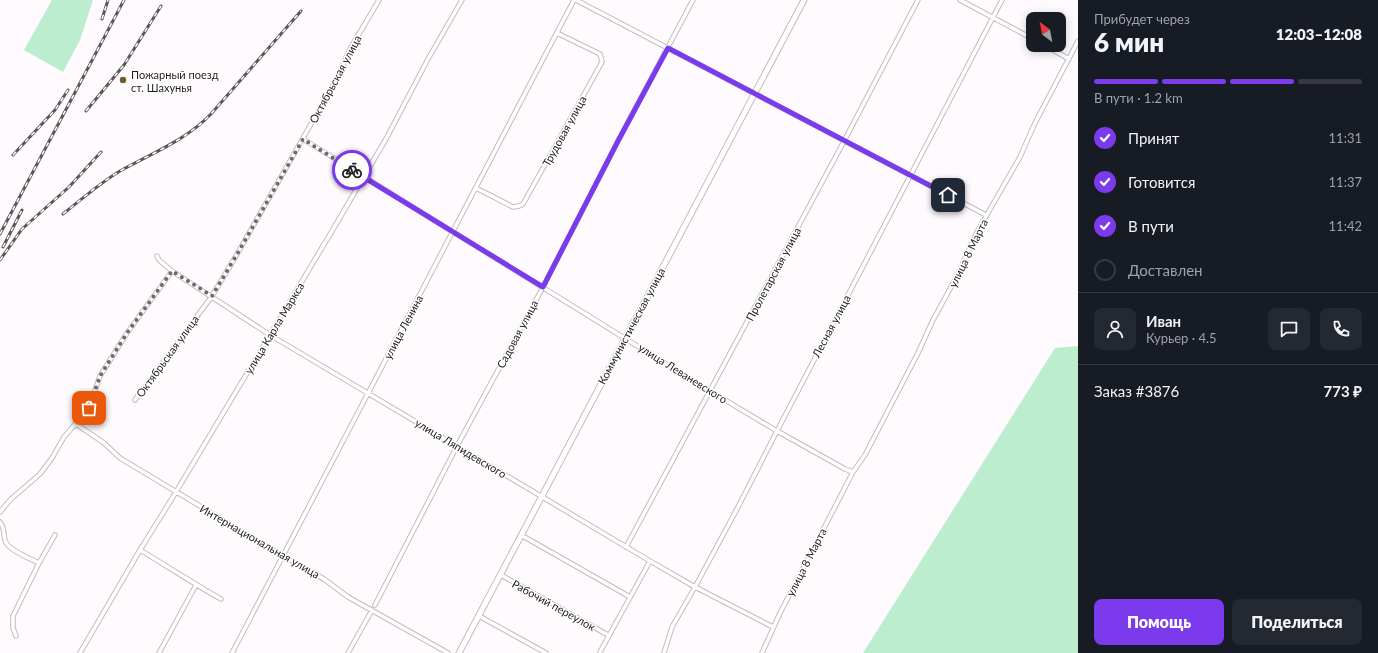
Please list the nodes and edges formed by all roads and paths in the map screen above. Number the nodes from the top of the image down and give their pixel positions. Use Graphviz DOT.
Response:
graph roads {
  1 [pos="379,0"];
  2 [pos="462,0"];
  3 [pos="575,0"];
  4 [pos="693,0"];
  5 [pos="804,0"];
  6 [pos="918,0"];
  7 [pos="960,0"];
  8 [pos="1002,0"];
  9 [pos="993,17"];
  10 [pos="557,33"];
  11 [pos="1026,35"];
  12 [pos="1078,41"];
  13 [pos="668,48"];
  14 [pos="1056,52"];
  15 [pos="1069,59"];
  16 [pos="755,94"];
  17 [pos="303,139"];
  18 [pos="844,141"];
  19 [pos="910,175"];
  20 [pos="363,177"];
  21 [pos="476,188"];
  22 [pos="986,215"];
  23 [pos="453,233"];
  24 [pos="157,256"];
  25 [pos="172,271"];
  26 [pos="543,287"];
  27 [pos="212,296"];
  28 [pos="270,334"];
  29 [pos="625,338"];
  30 [pos="710,391"];
  31 [pos="368,393"];
  32 [pos="135,400"];
  33 [pos="76,424"];
  34 [pos="777,430"];
  35 [pos="457,446"];
  36 [pos="853,472"];
  37 [pos="176,492"];
  38 [pos="542,497"];
  39 [pos="0,512"];
  40 [pos="0,522"];
  41 [pos="55,535"];
  42 [pos="521,535"];
  43 [pos="5,542"];
  44 [pos="0,544"];
  45 [pos="626,547"];
  46 [pos="140,550"];
  47 [pos="283,556"];
  48 [pos="650,561"];
  49 [pos="39,563"];
  50 [pos="500,575"];
  51 [pos="196,585"];
  52 [pos="695,587"];
  53 [pos="630,597"];
  54 [pos="222,599"];
  55 [pos="374,605"];
  56 [pos="372,610"];
  57 [pos="479,616"];
  58 [pos="773,627"];
  59 [pos="608,635"];
  60 [pos="16,636"];
  61 [pos="350,652"];
  62 [pos="600,652"];
  63 [pos="80,653"];
  64 [pos="159,653"];
  65 [pos="232,653"];
  66 [pos="448,653"];
  67 [pos="459,653"];
  68 [pos="546,653"];
  69 [pos="664,653"];
  70 [pos="762,653"];
  1 -- 17 [label="street, Октябрьская улица"];
  2 -- 20 [label="street, улица Карла Маркса"];
  3 -- 10 [label="street, улица Ленина"];
  3 -- 13 [label="street"];
  4 -- 13 [label="street, Садовая улица"];
  5 -- 16 [label="street, Коммунистическая улица"];
  6 -- 18 [label="street, Пролетарская улица"];
  7 -- 9 [label="street"];
  8 -- 9 [label="street, Лесная улица"];
  9 -- 11 [label="street"];
  9 -- 19 [label="street, Лесная улица"];
  10 -- 21 [label="street, улица Ленина"];
  10 -- 21 [label="street, Трудовая улица"];
  12 -- 15 [label="street, улица 8 Марта"];
  13 -- 16 [label="street"];
  13 -- 26 [label="street, Садовая улица"];
  14 -- 15 [label="street"];
  15 -- 22 [label="street, улица 8 Марта"];
  16 -- 18 [label="street"];
  16 -- 29 [label="street, Коммунистическая улица"];
  17 -- 20 [label="street, улица Леваневского"];
  17 -- 27 [label="street, Октябрьская улица"];
  18 -- 19 [label="street"];
  18 -- 30 [label="street, Пролетарская улица"];
  19 -- 22 [label="street"];
  19 -- 34 [label="street, Лесная улица"];
  20 -- 23 [label="street, улица Леваневского"];
  20 -- 28 [label="street, улица Карла Маркса"];
  21 -- 23 [label="street, улица Ленина"];
  22 -- 36 [label="street, улица 8 Марта"];
  23 -- 26 [label="street, улица Леваневского"];
  23 -- 31 [label="street, улица Ленина"];
  24 -- 25 [label="street, улица Ляпидевского"];
  25 -- 27 [label="street, улица Ляпидевского"];
  25 -- 33 [label="street"];
  26 -- 29 [label="street, улица Леваневского"];
  26 -- 35 [label="street, Садовая улица"];
  27 -- 28 [label="street, улица Ляпидевского"];
  27 -- 32 [label="street, Октябрьская улица"];
  28 -- 31 [label="street, улица Ляпидевского"];
  28 -- 37 [label="street, улица Карла Маркса"];
  29 -- 30 [label="street, улица Леваневского"];
  29 -- 38 [label="street, Коммунистическая улица"];
  30 -- 34 [label="street, улица Леваневского"];
  30 -- 45 [label="street, Пролетарская улица"];
  31 -- 35 [label="street, улица Ляпидевского"];
  31 -- 47 [label="street, улица Ленина"];
  33 -- 37 [label="street, Интернациональная улица"];
  33 -- 39 [label="street"];
  34 -- 36 [label="street, улица Леваневского"];
  34 -- 52 [label="street, Лесная улица"];
  35 -- 38 [label="street, улица Ляпидевского"];
  35 -- 55 [label="street, Садовая улица"];
  36 -- 58 [label="street, улица 8 Марта"];
  37 -- 46 [label="street, улица Карла Маркса"];
  37 -- 47 [label="street, Интернациональная улица"];
  38 -- 42 [label="street, Коммунистическая улица"];
  38 -- 45 [label="street, улица Ляпидевского"];
  40 -- 43 [label="street"];
  41 -- 49 [label="street"];
  42 -- 50 [label="street, Коммунистическая улица"];
  42 -- 53 [label="street"];
  43 -- 44 [label="street"];
  43 -- 49 [label="street"];
  45 -- 48 [label="street, улица Ляпидевского"];
  46 -- 51 [label="street"];
  46 -- 63 [label="street, улица Карла Маркса"];
  47 -- 56 [label="street, Интернациональная улица"];
  47 -- 65 [label="street, улица Ленина"];
  48 -- 52 [label="street, улица Ляпидевского"];
  48 -- 53 [label="street"];
  49 -- 60 [label="street"];
  50 -- 57 [label="street, Коммунистическая улица"];
  50 -- 59 [label="street, Рабочий переулок"];
  51 -- 54 [label="street"];
  51 -- 64 [label="street"];
  52 -- 58 [label="street, улица Ляпидевского"];
  52 -- 69 [label="street, Лесная улица"];
  53 -- 59 [label="street"];
  56 -- 61 [label="street"];
  56 -- 66 [label="street, Интернациональная улица"];
  57 -- 67 [label="street, Коммунистическая улица"];
  57 -- 68 [label="street"];
  58 -- 70 [label="street, улица 8 Марта"];
  59 -- 62 [label="street"];
}
